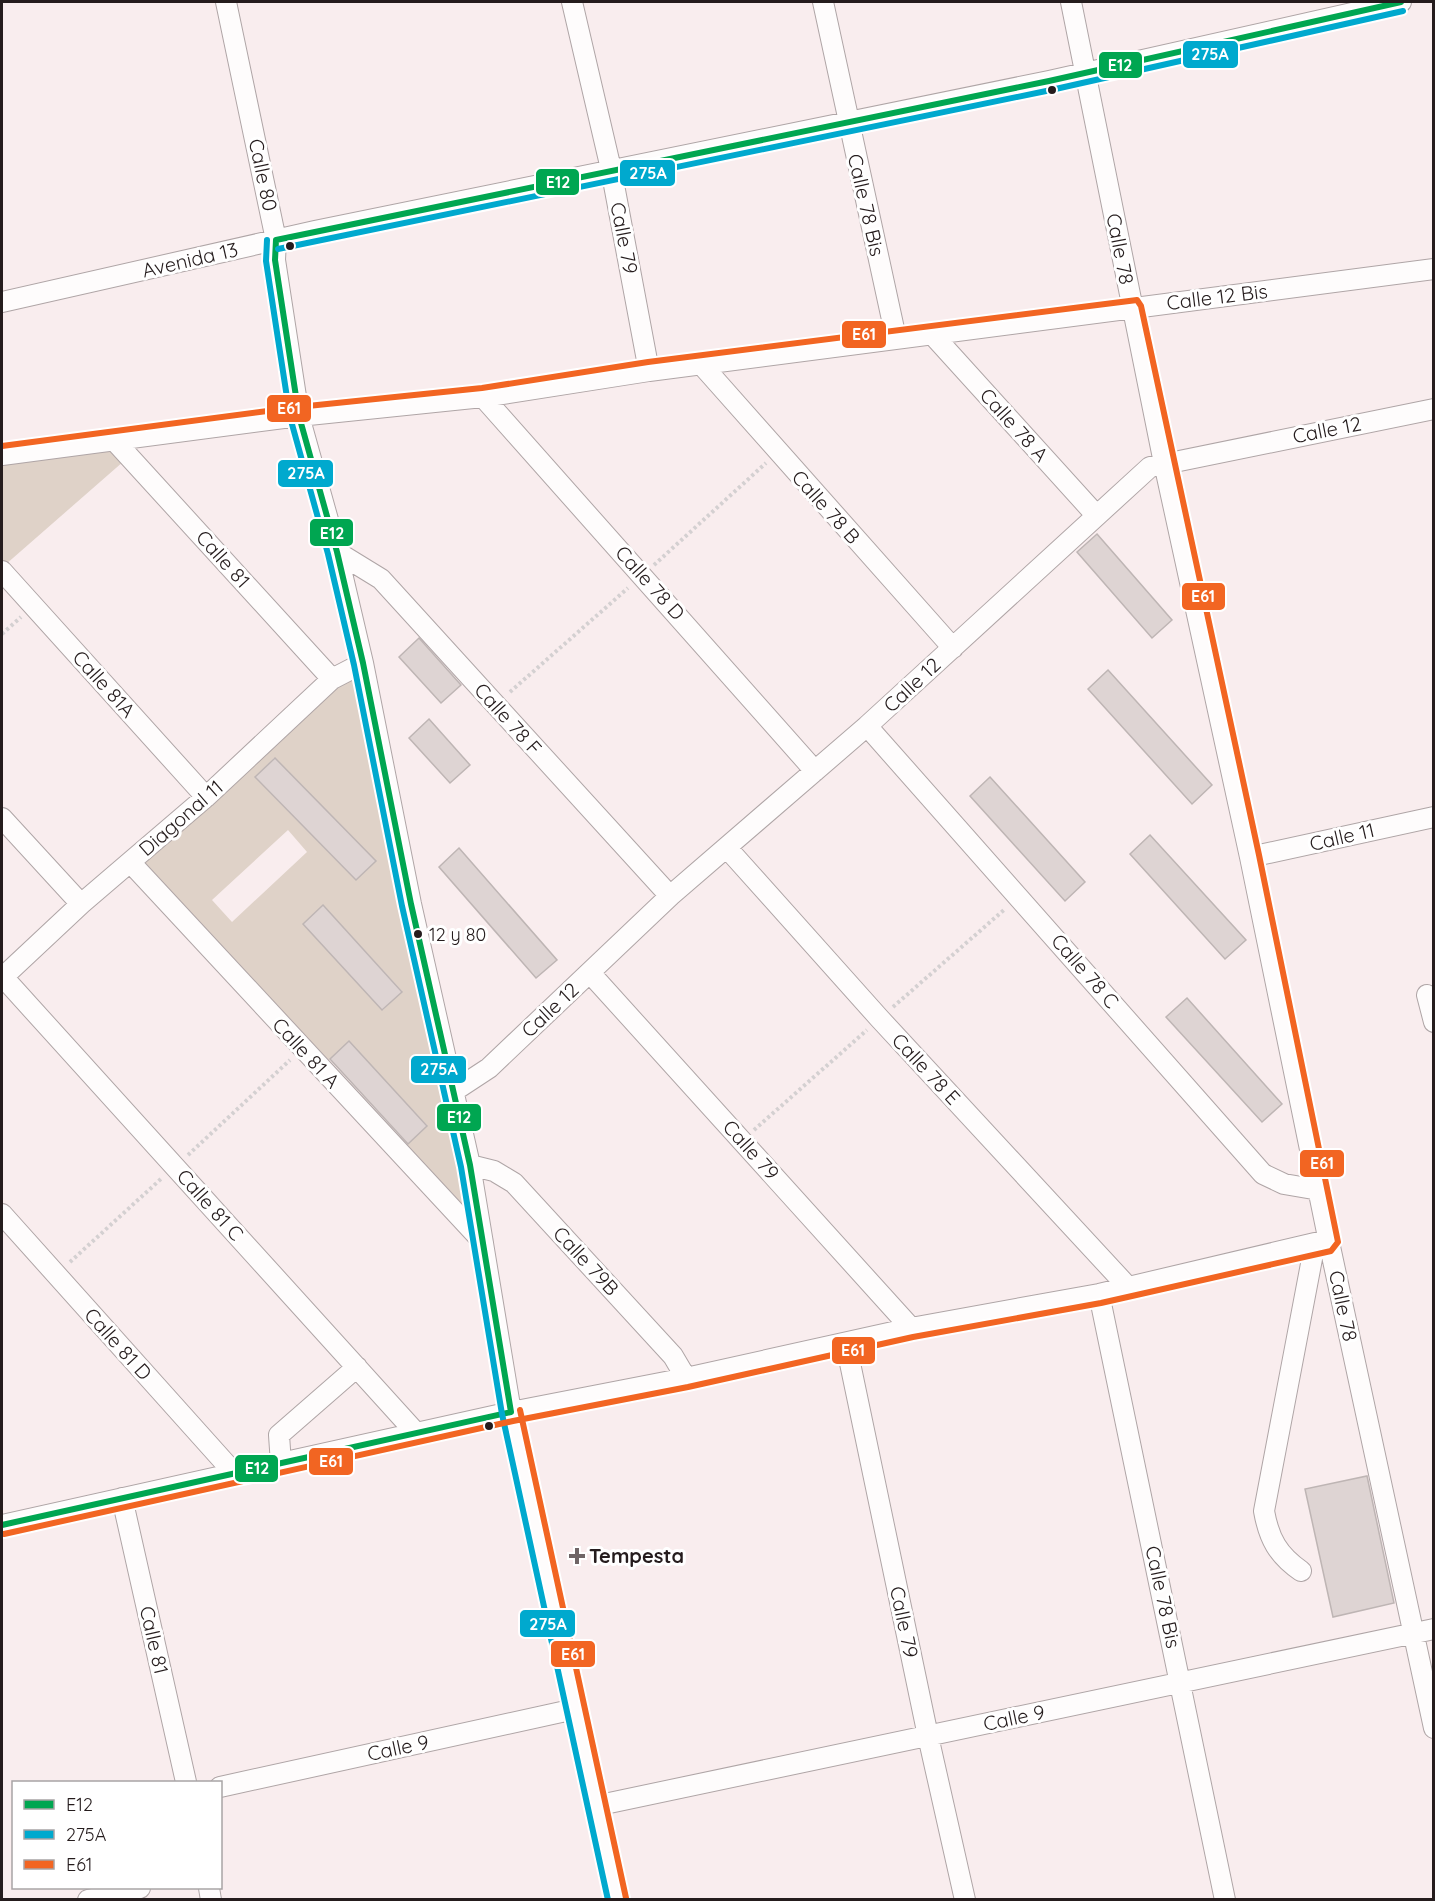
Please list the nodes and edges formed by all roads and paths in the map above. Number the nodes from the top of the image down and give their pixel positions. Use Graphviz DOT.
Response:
graph roads {
  1 [pos="226,2"];
  2 [pos="572,2"];
  3 [pos="823,2"];
  4 [pos="1071,2"];
  5 [pos="1401,2"];
  6 [pos="1086,73"];
  7 [pos="848,123"];
  8 [pos="611,169"];
  9 [pos="276,240"];
  10 [pos="1434,269"];
  11 [pos="2,302"];
  12 [pos="1132,308"];
  13 [pos="932,334"];
  14 [pos="896,338"];
  15 [pos="701,364"];
  16 [pos="649,370"];
  17 [pos="483,397"];
  18 [pos="1434,409"];
  19 [pos="299,416"];
  20 [pos="113,440"];
  21 [pos="2,455"];
  22 [pos="1164,463"];
  23 [pos="1096,515"];
  24 [pos="337,552"];
  25 [pos="2,571"];
  26 [pos="33,606"];
  27 [pos="2,634"];
  28 [pos="952,648"];
  29 [pos="363,663"];
  30 [pos="332,680"];
  31 [pos="867,726"];
  32 [pos="815,771"];
  33 [pos="206,798"];
  34 [pos="1434,817"];
  35 [pos="2,818"];
  36 [pos="727,848"];
  37 [pos="1250,857"];
  38 [pos="130,862"];
  39 [pos="670,896"];
  40 [pos="81,904"];
  41 [pos="590,973"];
  42 [pos="2,977"];
  43 [pos="1426,995"];
  44 [pos="1433,1018"];
  45 [pos="454,1091"];
  46 [pos="470,1165"];
  47 [pos="1319,1190"];
  48 [pos="2,1214"];
  49 [pos="483,1242"];
  50 [pos="1322,1242"];
  51 [pos="1128,1287"];
  52 [pos="1099,1294"];
  53 [pos="911,1328"];
  54 [pos="846,1344"];
  55 [pos="357,1367"];
  56 [pos="686,1378"];
  57 [pos="511,1412"];
  58 [pos="417,1434"];
  59 [pos="281,1464"];
  60 [pos="235,1474"];
  61 [pos="123,1498"];
  62 [pos="2,1525"];
  63 [pos="1301,1571"];
  64 [pos="1434,1629"];
  65 [pos="1413,1633"];
  66 [pos="1181,1683"];
  67 [pos="575,1709"];
  68 [pos="1434,1728"];
  69 [pos="928,1736"];
  70 [pos="186,1781"];
  71 [pos="222,1787"];
  72 [pos="595,1806"];
  73 [pos="131,1889"];
  74 [pos="88,1899"];
  75 [pos="617,1899"];
  76 [pos="965,1899"];
  77 [pos="1225,1899"];
  1 -- 9 [label="street, Calle 80"];
  2 -- 8 [label="street, Calle 79"];
  3 -- 7 [label="street, Calle 78 Bis"];
  4 -- 6 [label="street, Calle 78"];
  5 -- 6 [label="street, Avenida 13"];
  6 -- 7 [label="street, Avenida 13"];
  6 -- 12 [label="street, Calle 78"];
  7 -- 8 [label="street, Avenida 13"];
  7 -- 14 [label="street, Calle 78 Bis"];
  8 -- 9 [label="street, Avenida 13"];
  8 -- 16 [label="street, Calle 79"];
  9 -- 11 [label="street, Avenida 13"];
  9 -- 19 [label="street, Calle 80"];
  10 -- 12 [label="street, Calle 12 Bis"];
  12 -- 13 [label="street, Calle 12 Bis"];
  12 -- 22 [label="street, Calle 78"];
  13 -- 14 [label="street, Calle 12 Bis"];
  13 -- 23 [label="street, Calle 78 A"];
  14 -- 15 [label="street, Calle 12 Bis"];
  15 -- 16 [label="street, Calle 12 Bis"];
  15 -- 28 [label="street, Calle 78 B"];
  16 -- 17 [label="street, Calle 12 Bis"];
  17 -- 19 [label="street, Calle 12 Bis"];
  17 -- 32 [label="street, Calle 78 D"];
  18 -- 22 [label="street, Calle 12"];
  19 -- 20 [label="street, Calle 12 Bis"];
  19 -- 24 [label="street, Calle 80"];
  20 -- 21 [label="street, Calle 12 Bis"];
  20 -- 30 [label="street, Calle 81"];
  22 -- 23 [label="street, Calle 12"];
  22 -- 37 [label="street, Calle 78"];
  23 -- 28 [label="street, Calle 12"];
  24 -- 29 [label="street, Calle 80"];
  24 -- 39 [label="street, Calle 78 F"];
  25 -- 26 [label="street, Calle 81A"];
  26 -- 27 [label="path"];
  26 -- 33 [label="street, Calle 81A"];
  28 -- 31 [label="street, Calle 12"];
  29 -- 30 [label="street, Diagonal 11"];
  29 -- 45 [label="street, Calle 80"];
  30 -- 33 [label="street, Diagonal 11"];
  31 -- 32 [label="street, Calle 12"];
  31 -- 47 [label="street, Calle 78 C"];
  32 -- 36 [label="street, Calle 12"];
  33 -- 38 [label="street, Diagonal 11"];
  34 -- 37 [label="street, Calle 11"];
  35 -- 40 [label="street"];
  36 -- 39 [label="street, Calle 12"];
  36 -- 51 [label="street, Calle 78 E"];
  37 -- 47 [label="street, Calle 78"];
  38 -- 40 [label="street, Diagonal 11"];
  38 -- 49 [label="street, Calle 81 A"];
  39 -- 41 [label="street, Calle 12"];
  40 -- 42 [label="street, Diagonal 11"];
  41 -- 45 [label="street, Calle 12"];
  41 -- 53 [label="street, Calle 79"];
  42 -- 55 [label="street, Calle 81 C"];
  43 -- 44 [label="street"];
  45 -- 46 [label="street, Calle 80"];
  46 -- 49 [label="street, Calle 80"];
  46 -- 56 [label="street, Calle 79B"];
  47 -- 50 [label="street, Calle 78"];
  48 -- 60 [label="street, Calle 81 D"];
  49 -- 57 [label="street, Calle 80"];
  50 -- 51 [label="street"];
  50 -- 63 [label="street"];
  50 -- 65 [label="street, Calle 78"];
  51 -- 52 [label="street"];
  52 -- 53 [label="street"];
  52 -- 66 [label="street, Calle 78 Bis"];
  53 -- 54 [label="street"];
  54 -- 56 [label="street"];
  54 -- 69 [label="street, Calle 79"];
  55 -- 58 [label="street, Calle 81 C"];
  55 -- 59 [label="street"];
  56 -- 57 [label="street"];
  57 -- 58 [label="street"];
  57 -- 67 [label="street, Calle 80"];
  58 -- 59 [label="street"];
  59 -- 60 [label="street"];
  60 -- 61 [label="street"];
  61 -- 62 [label="street"];
  61 -- 70 [label="street, Calle 81"];
  64 -- 65 [label="street, Calle 9"];
  65 -- 66 [label="street, Calle 9"];
  65 -- 68 [label="street, Calle 78"];
  66 -- 69 [label="street, Calle 9"];
  66 -- 77 [label="street, Calle 78 Bis"];
  67 -- 71 [label="street, Calle 9"];
  67 -- 72 [label="street, Calle 80"];
  69 -- 72 [label="street, Calle 9"];
  69 -- 76 [label="street, Calle 79"];
  72 -- 75 [label="street, Calle 80"];
  73 -- 74 [label="street"];
}
